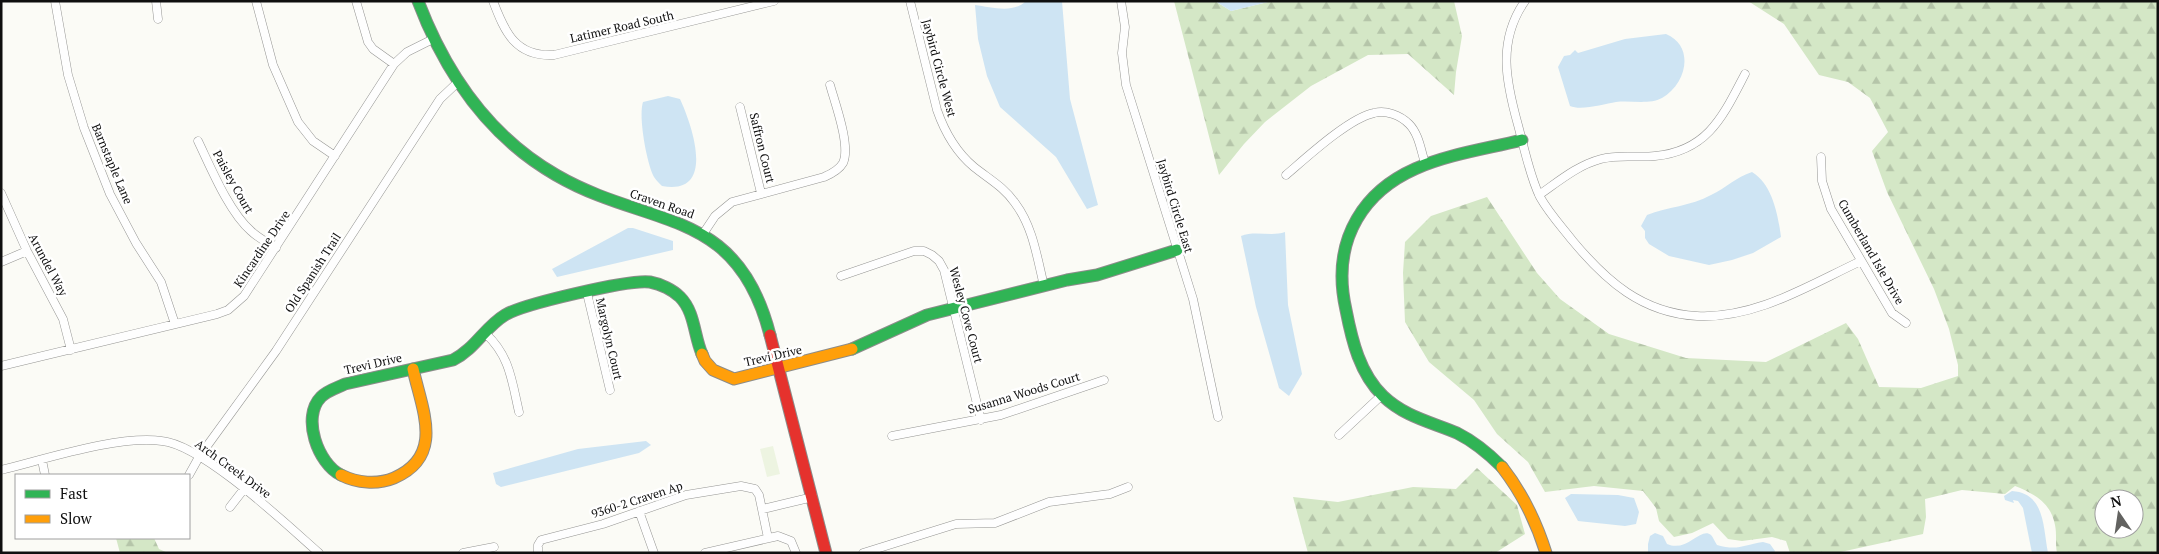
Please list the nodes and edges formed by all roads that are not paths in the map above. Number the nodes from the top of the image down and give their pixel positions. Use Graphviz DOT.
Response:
graph roads {
  1 [pos="55,1"];
  2 [pos="156,1"];
  3 [pos="256,1"];
  4 [pos="356,1"];
  5 [pos="418,1"];
  6 [pos="493,1"];
  7 [pos="774,1"];
  8 [pos="910,1"];
  9 [pos="1121,1"];
  10 [pos="1525,1"];
  11 [pos="158,19"];
  12 [pos="433,40"];
  13 [pos="394,64"];
  14 [pos="1745,74"];
  15 [pos="457,84"];
  16 [pos="830,85"];
  17 [pos="740,108"];
  18 [pos="1522,140"];
  19 [pos="198,142"];
  20 [pos="335,156"];
  21 [pos="1821,157"];
  22 [pos="1425,164"];
  23 [pos="1286,175"];
  24 [pos="1,192"];
  25 [pos="761,193"];
  26 [pos="1539,195"];
  27 [pos="703,234"];
  28 [pos="276,248"];
  29 [pos="1177,250"];
  30 [pos="27,251"];
  31 [pos="1861,261"];
  32 [pos="1,262"];
  33 [pos="841,276"];
  34 [pos="1044,286"];
  35 [pos="587,293"];
  36 [pos="954,308"];
  37 [pos="1906,323"];
  38 [pos="175,324"];
  39 [pos="486,334"];
  40 [pos="71,350"];
  41 [pos="1,366"];
  42 [pos="413,369"];
  43 [pos="780,369"];
  44 [pos="1104,380"];
  45 [pos="610,390"];
  46 [pos="1382,395"];
  47 [pos="519,412"];
  48 [pos="1218,417"];
  49 [pos="981,420"];
  50 [pos="1339,435"];
  51 [pos="892,436"];
  52 [pos="199,457"];
  53 [pos="42,460"];
  54 [pos="1,470"];
  55 [pos="45,474"];
  56 [pos="189,474"];
  57 [pos="1128,487"];
  58 [pos="244,489"];
  59 [pos="813,497"];
  60 [pos="230,507"];
  61 [pos="763,509"];
  62 [pos="639,511"];
  63 [pos="768,538"];
  64 [pos="494,547"];
  65 [pos="319,553"];
  66 [pos="463,553"];
  67 [pos="538,553"];
  68 [pos="654,553"];
  69 [pos="705,553"];
  70 [pos="796,553"];
  71 [pos="826,553"];
  72 [pos="863,553"];
  73 [pos="1546,553"];
  1 -- 38 [label="street, Barnstaple Lane"];
  2 -- 11 [label="street"];
  3 -- 20 [label="street"];
  4 -- 13 [label="street"];
  5 -- 12 [label="street, Craven Road"];
  6 -- 7 [label="street, Latimer Road South"];
  8 -- 34 [label="street, Jaybird Circle West"];
  9 -- 29 [label="street, Jaybird Circle East"];
  10 -- 18 [label="street"];
  12 -- 13 [label="street, Kincardine Drive"];
  12 -- 15 [label="street, Craven Road"];
  13 -- 20 [label="street, Kincardine Drive"];
  14 -- 26 [label="street"];
  15 -- 27 [label="street, Craven Road"];
  15 -- 52 [label="street, Old Spanish Trail"];
  16 -- 25 [label="street"];
  17 -- 25 [label="street, Saffron Court"];
  18 -- 22 [label="street"];
  18 -- 26 [label="street"];
  19 -- 28 [label="street, Paisley Court"];
  20 -- 28 [label="street, Kincardine Drive"];
  21 -- 31 [label="street, Cumberland Isle Drive"];
  22 -- 23 [label="street"];
  22 -- 46 [label="street"];
  24 -- 30 [label="street, Arundel Way"];
  25 -- 27 [label="street"];
  26 -- 31 [label="street"];
  27 -- 43 [label="street, Craven Road"];
  28 -- 38 [label="street, Kincardine Drive"];
  29 -- 34 [label="street, Trevi Drive"];
  29 -- 48 [label="street, Jaybird Circle East"];
  30 -- 32 [label="street"];
  30 -- 40 [label="street, Arundel Way"];
  31 -- 37 [label="street, Cumberland Isle Drive"];
  33 -- 36 [label="street, Wesley Cove Court"];
  34 -- 36 [label="street, Trevi Drive"];
  35 -- 39 [label="street, Trevi Drive"];
  35 -- 43 [label="street, Trevi Drive"];
  35 -- 45 [label="street, Margolyn Court"];
  36 -- 43 [label="street, Trevi Drive"];
  36 -- 49 [label="street, Wesley Cove Court"];
  38 -- 40 [label="street, Kincardine Drive"];
  39 -- 42 [label="street, Trevi Drive"];
  39 -- 47 [label="street"];
  40 -- 41 [label="street, Kincardine Drive"];
  42 -- 42 [label="street, Trevi Drive"];
  43 -- 59 [label="street, Craven Road"];
  44 -- 49 [label="street, Susanna Woods Court"];
  46 -- 50 [label="street"];
  46 -- 73 [label="street"];
  49 -- 51 [label="street, Susanna Woods Court"];
  52 -- 53 [label="street, Arch Creek Drive"];
  52 -- 56 [label="street, Old Spanish Trail"];
  52 -- 58 [label="street, Arch Creek Drive"];
  53 -- 54 [label="street, Arch Creek Drive"];
  53 -- 55 [label="street"];
  57 -- 72 [label="street"];
  58 -- 60 [label="street"];
  58 -- 65 [label="street, Arch Creek Drive"];
  59 -- 61 [label="street"];
  59 -- 71 [label="street, Craven Road"];
  61 -- 62 [label="street, 9360-2 Craven Ap"];
  61 -- 63 [label="street, 9360-2 Craven Ap"];
  62 -- 67 [label="street, 9360-2 Craven Ap"];
  62 -- 68 [label="street"];
  63 -- 69 [label="street"];
  63 -- 70 [label="street"];
  64 -- 66 [label="street"];
}
